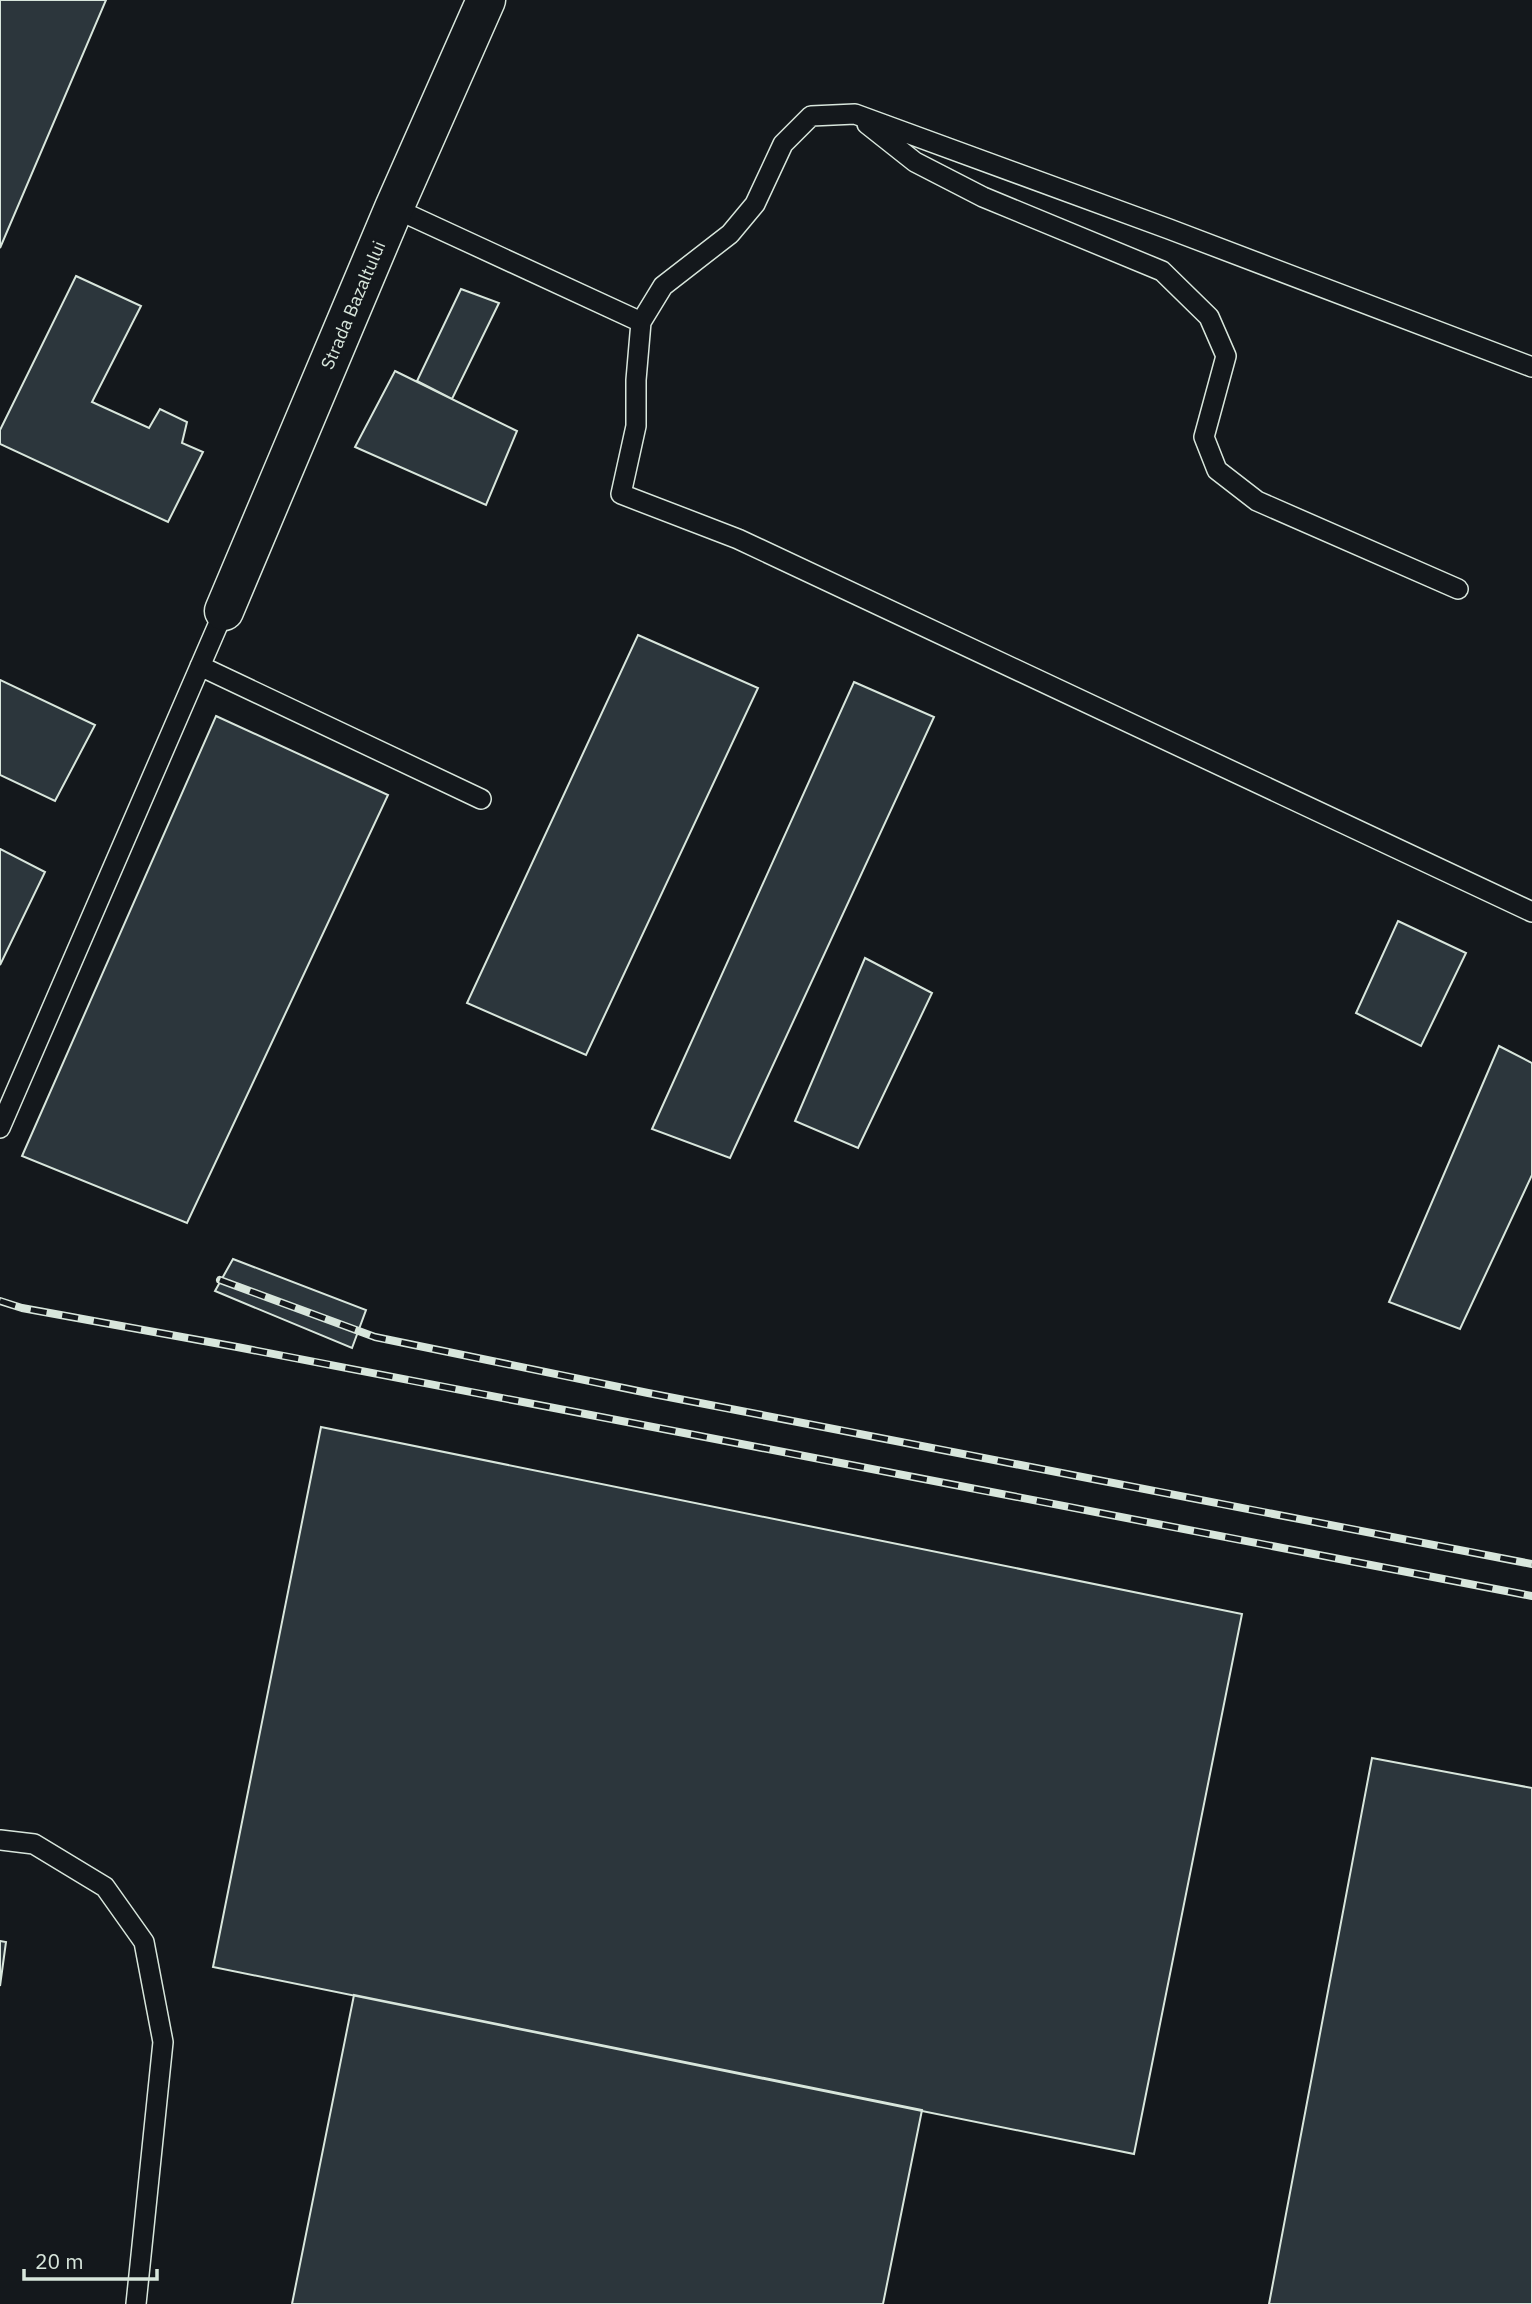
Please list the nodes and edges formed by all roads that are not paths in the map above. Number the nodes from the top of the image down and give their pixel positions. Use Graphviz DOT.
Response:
graph roads {
  1 [pos="486,0"];
  2 [pos="855,114"];
  3 [pos="394,208"];
  4 [pos="641,322"];
  5 [pos="1532,367"];
  6 [pos="1458,589"];
  7 [pos="224,611"];
  8 [pos="200,666"];
  9 [pos="481,799"];
  10 [pos="1532,912"];
  11 [pos="0,1128"];
  12 [pos="0,1840"];
  13 [pos="136,2304"];
  1 -- 3 [label="street, Strada Bazaltului"];
  2 -- 4 [label="lane"];
  2 -- 5 [label="lane"];
  2 -- 6 [label="lane"];
  3 -- 4 [label="lane"];
  3 -- 7 [label="street, Strada Bazaltului"];
  4 -- 10 [label="lane"];
  7 -- 8 [label="lane"];
  8 -- 9 [label="lane"];
  8 -- 11 [label="lane"];
  12 -- 13 [label="lane"];
}
